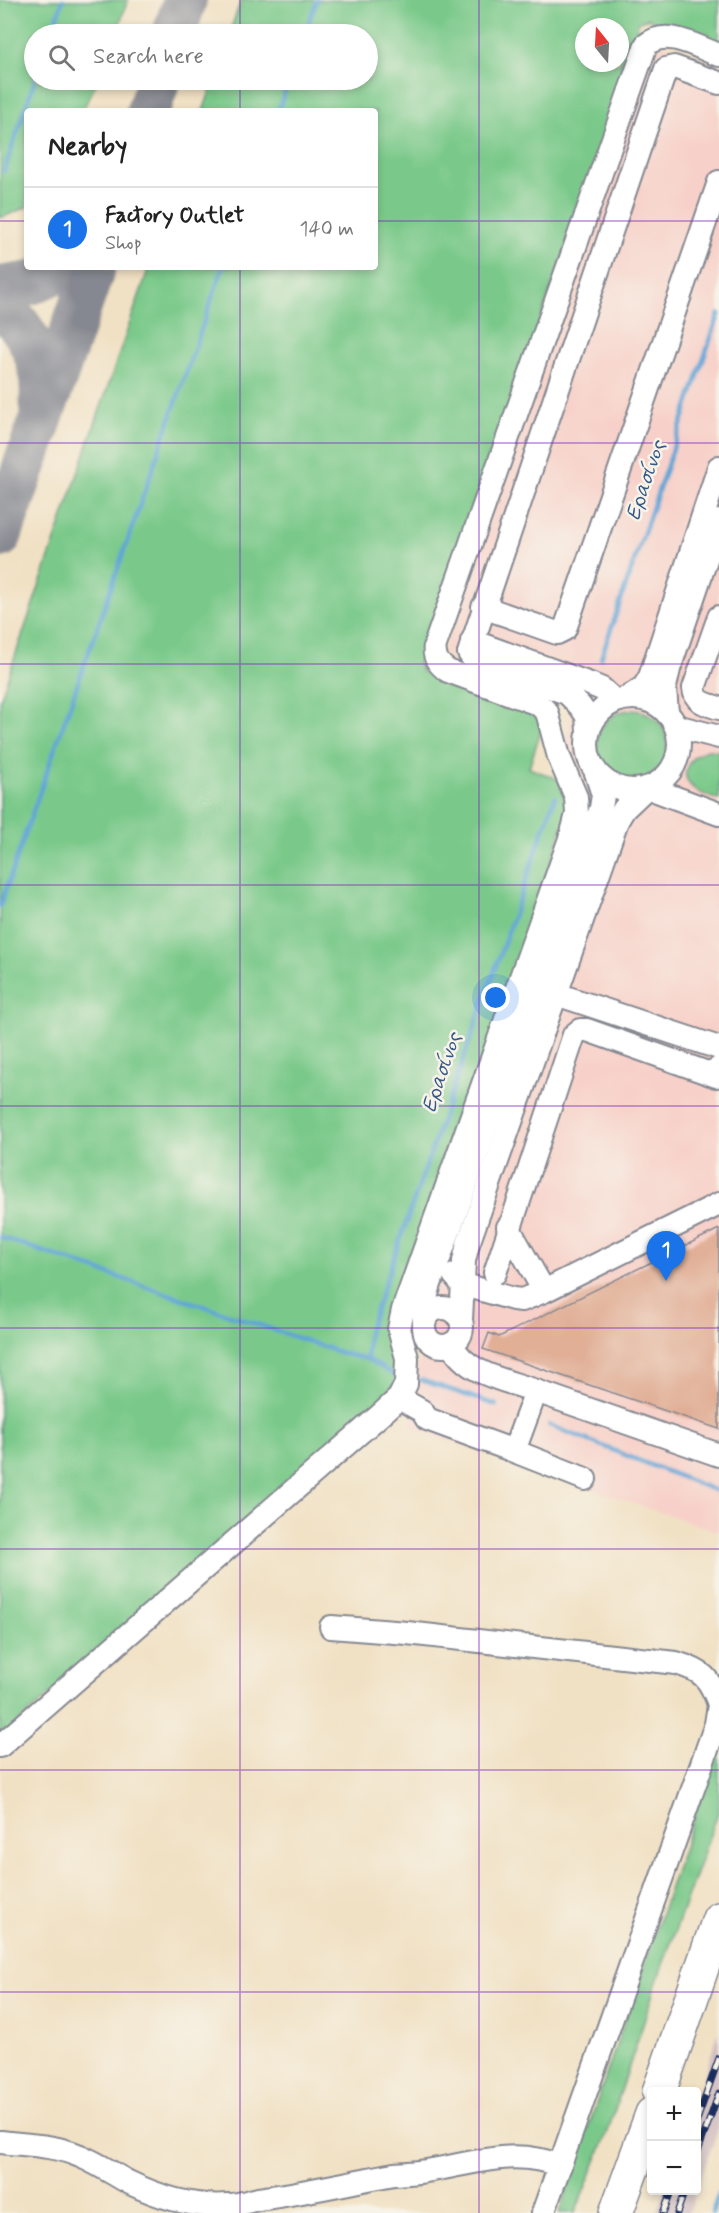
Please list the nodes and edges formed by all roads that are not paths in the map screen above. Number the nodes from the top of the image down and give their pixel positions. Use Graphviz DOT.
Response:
graph roads {
  1 [pos="719,55"];
  2 [pos="714,81"];
  3 [pos="719,182"];
  4 [pos="719,467"];
  5 [pos="714,496"];
  6 [pos="719,520"];
  7 [pos="483,607"];
  8 [pos="719,617"];
  9 [pos="472,641"];
  10 [pos="621,700"];
  11 [pos="719,708"];
  12 [pos="671,719"];
  13 [pos="588,731"];
  14 [pos="719,737"];
  15 [pos="597,773"];
  16 [pos="647,788"];
  17 [pos="719,814"];
  18 [pos="546,990"];
  19 [pos="719,1048"];
  20 [pos="719,1068"];
  21 [pos="719,1204"];
  22 [pos="455,1215"];
  23 [pos="508,1227"];
  24 [pos="495,1273"];
  25 [pos="462,1284"];
  26 [pos="544,1291"];
  27 [pos="461,1320"];
  28 [pos="424,1322"];
  29 [pos="451,1344"];
  30 [pos="536,1390"];
  31 [pos="399,1398"];
  32 [pos="514,1451"];
  33 [pos="719,1455"];
  34 [pos="585,1479"];
  35 [pos="331,1627"];
  36 [pos="719,1704"];
  37 [pos="0,1746"];
  38 [pos="719,1918"];
  39 [pos="660,2087"];
  40 [pos="647,2125"];
  41 [pos="0,2142"];
  42 [pos="560,2166"];
  43 [pos="543,2213"];
  44 [pos="616,2213"];
  1 -- 31 [label="street"];
  2 -- 7 [label="street"];
  3 -- 7 [label="street"];
  4 -- 5 [label="street"];
  5 -- 10 [label="street"];
  6 -- 12 [label="street"];
  7 -- 9 [label="street"];
  8 -- 11 [label="street"];
  9 -- 10 [label="street"];
  9 -- 13 [label="street"];
  10 -- 12 [label="street"];
  10 -- 13 [label="street"];
  12 -- 14 [label="street"];
  12 -- 16 [label="street"];
  13 -- 15 [label="street"];
  15 -- 16 [label="street"];
  15 -- 18 [label="street"];
  16 -- 17 [label="street"];
  16 -- 18 [label="street"];
  18 -- 19 [label="street"];
  18 -- 22 [label="street"];
  18 -- 25 [label="street"];
  20 -- 23 [label="street"];
  21 -- 26 [label="street"];
  22 -- 25 [label="street"];
  22 -- 28 [label="street"];
  23 -- 24 [label="street"];
  23 -- 26 [label="street"];
  25 -- 26 [label="street"];
  25 -- 27 [label="street"];
  27 -- 28 [label="street"];
  27 -- 29 [label="street"];
  28 -- 29 [label="street"];
  29 -- 30 [label="street"];
  30 -- 32 [label="street"];
  30 -- 33 [label="street"];
  31 -- 32 [label="street"];
  31 -- 37 [label="street"];
  32 -- 34 [label="street"];
  35 -- 36 [label="street"];
  36 -- 42 [label="street"];
  38 -- 39 [label="highway"];
  40 -- 44 [label="highway"];
  41 -- 42 [label="street"];
  42 -- 43 [label="street"];
}
